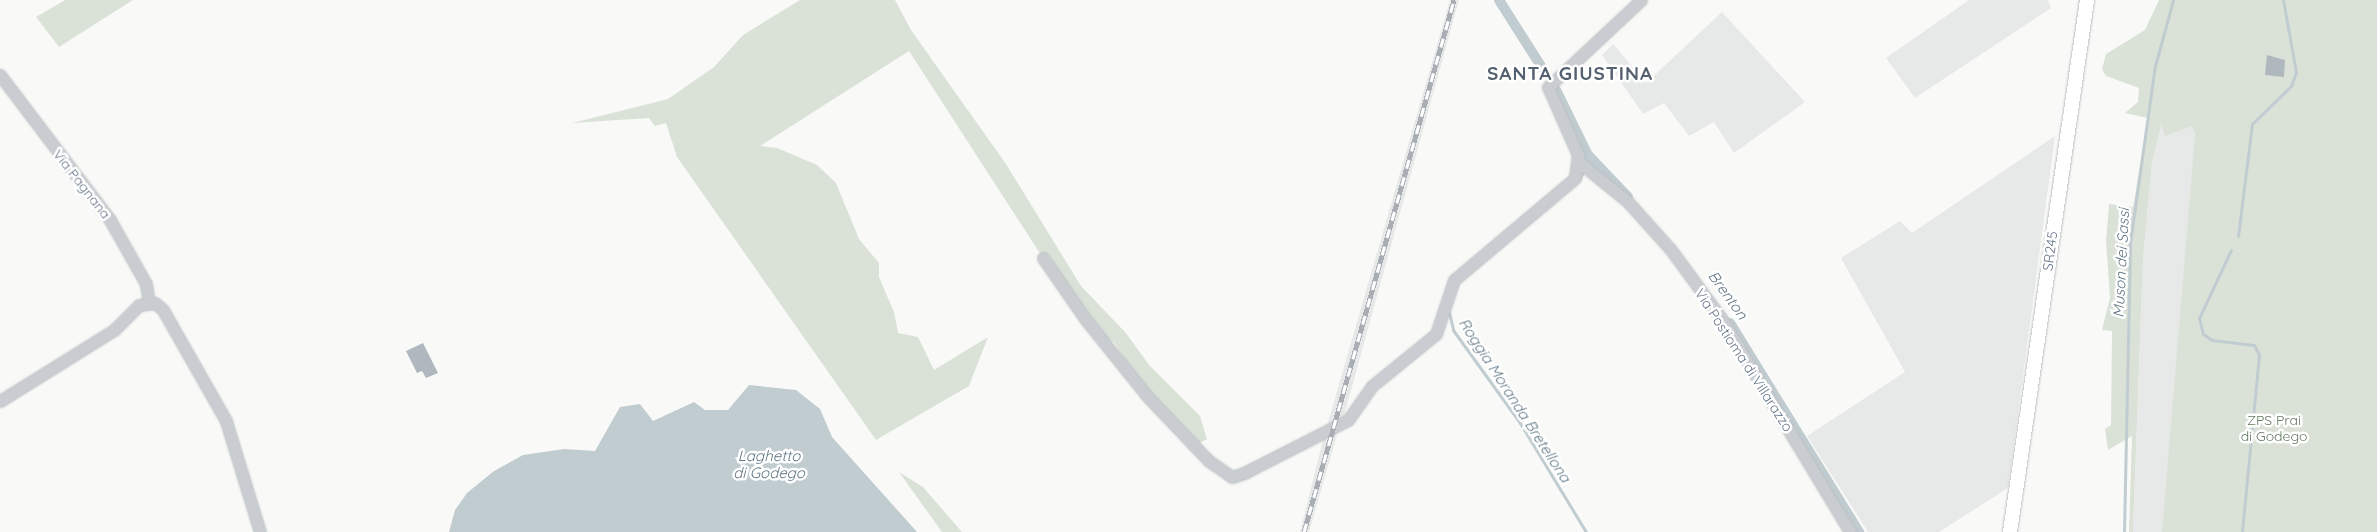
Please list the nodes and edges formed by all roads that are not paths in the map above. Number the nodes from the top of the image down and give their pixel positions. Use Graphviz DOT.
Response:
graph roads {
  1 [pos="1641,0"];
  2 [pos="2087,0"];
  3 [pos="0,75"];
  4 [pos="1585,165"];
  5 [pos="1043,258"];
  6 [pos="149,302"];
  7 [pos="0,401"];
  8 [pos="260,532"];
  9 [pos="1850,532"];
  10 [pos="2010,532"];
  1 -- 4 [label="street, Via Postioma di Villarazzo"];
  2 -- 10 [label="main road, SR245 / SR245"];
  3 -- 6 [label="street, Via Pagnana"];
  4 -- 5 [label="street"];
  4 -- 9 [label="street, Via Postioma di Villarazzo"];
  6 -- 7 [label="street"];
  6 -- 8 [label="street"];
}
